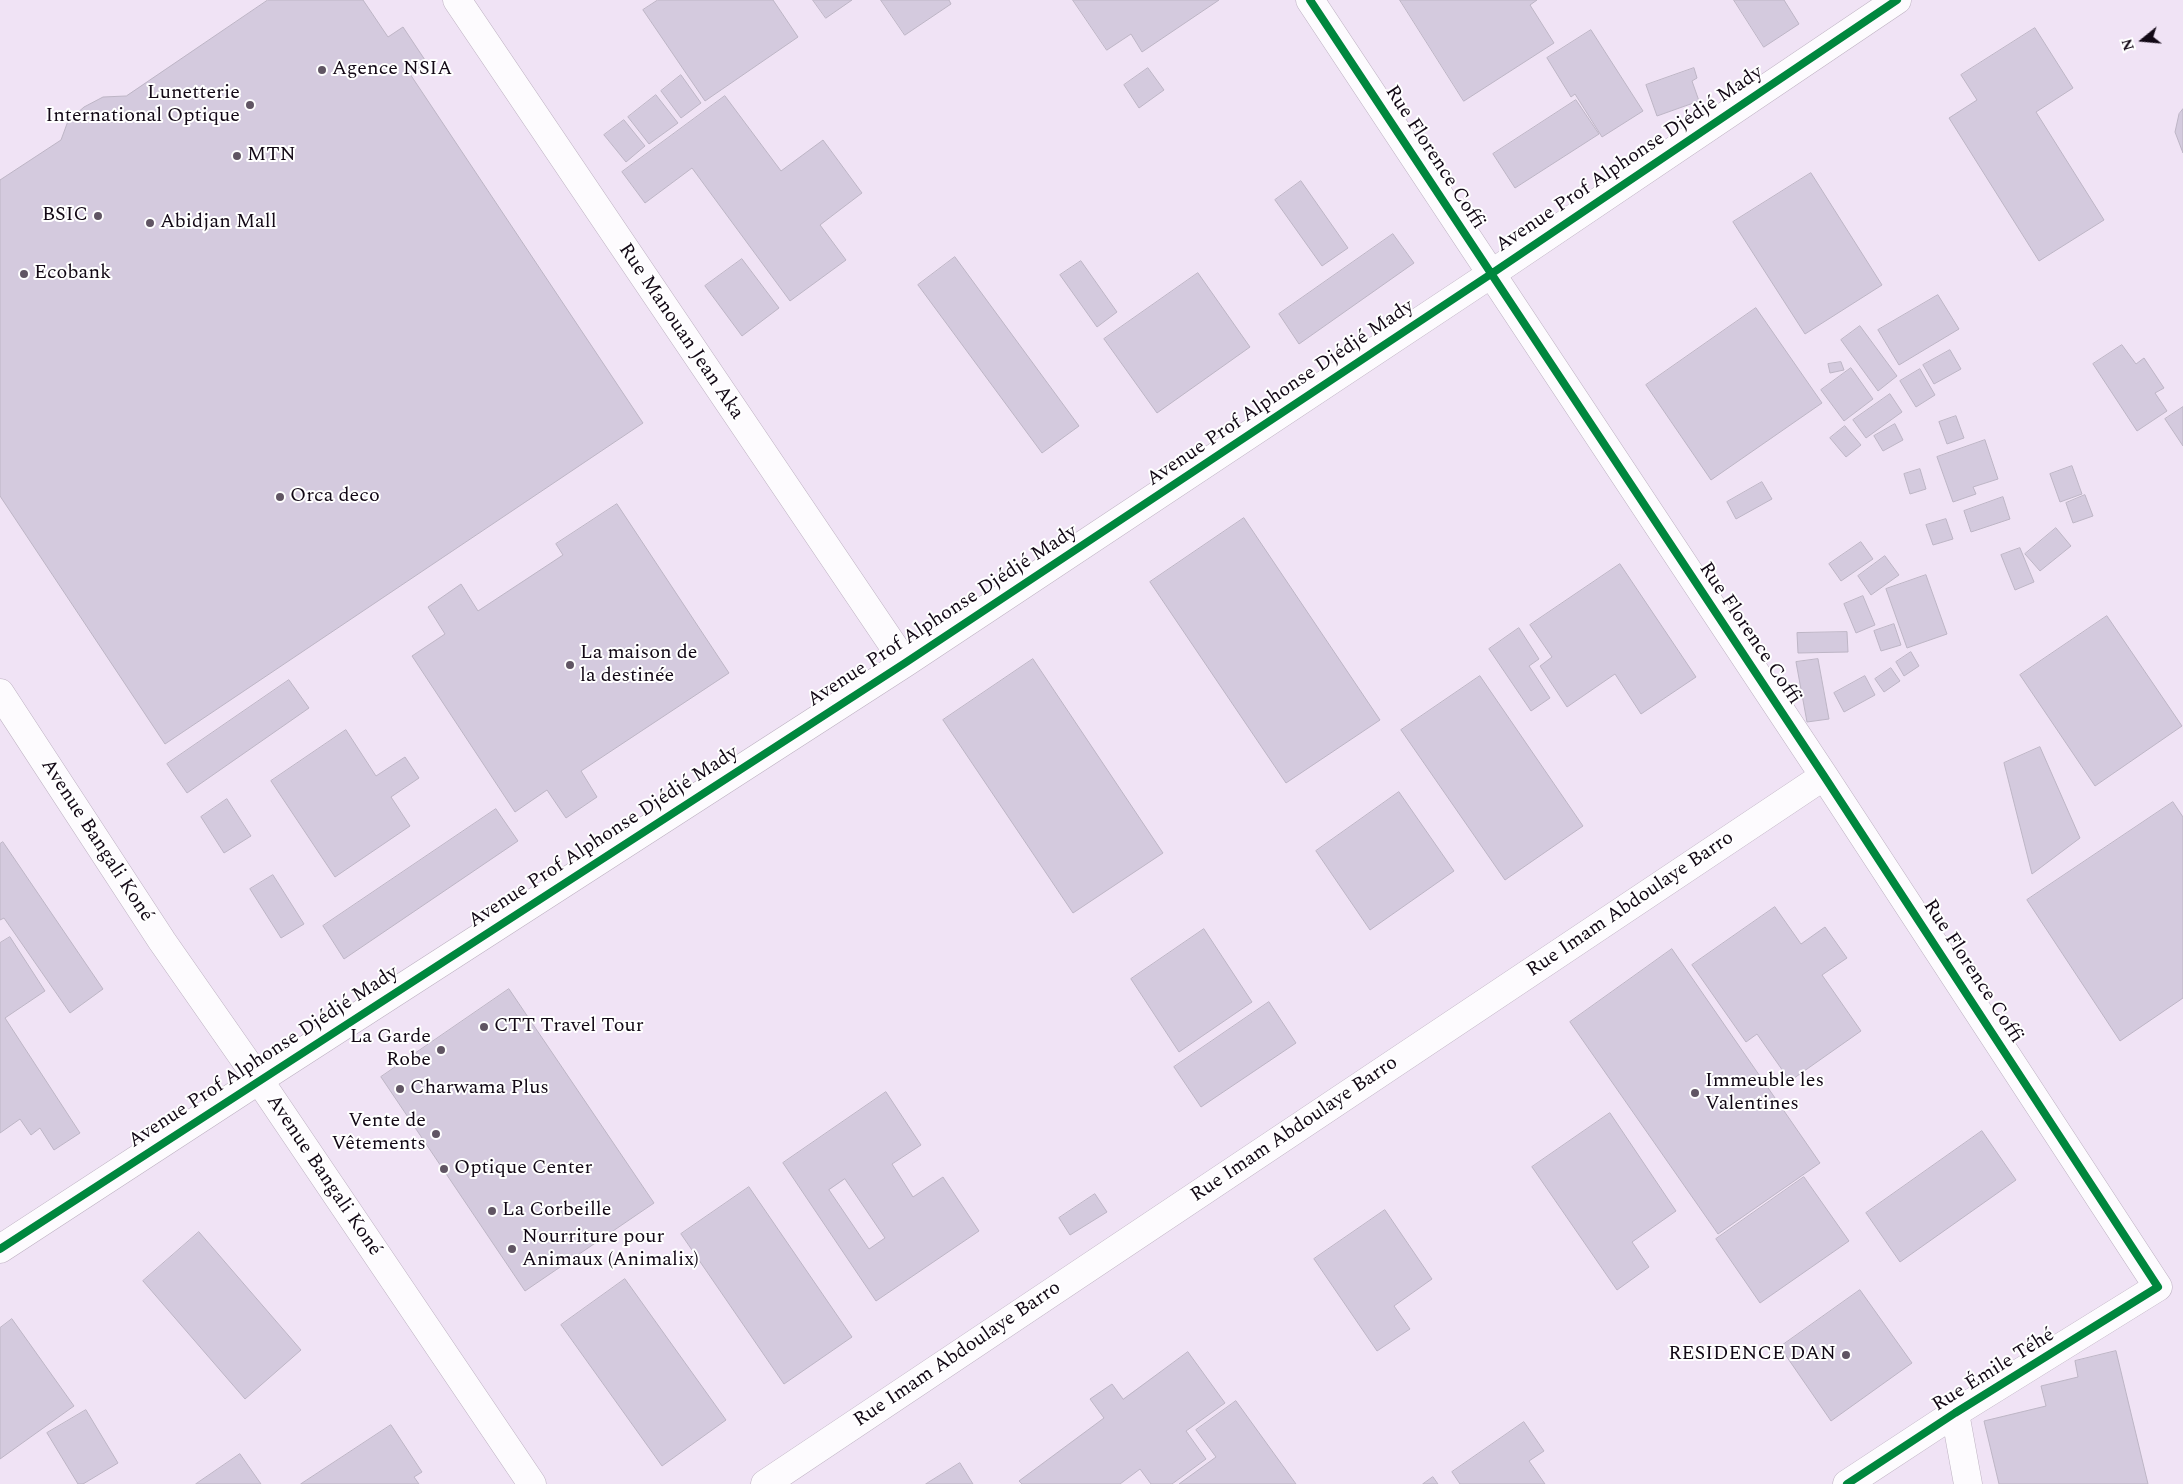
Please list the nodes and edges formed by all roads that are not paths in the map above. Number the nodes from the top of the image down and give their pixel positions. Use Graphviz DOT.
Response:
graph roads {
  1 [pos="457,0"];
  2 [pos="1310,0"];
  3 [pos="1897,0"];
  4 [pos="1491,274"];
  5 [pos="905,663"];
  6 [pos="0,693"];
  7 [pos="1824,776"];
  8 [pos="259,1080"];
  9 [pos="0,1249"];
  10 [pos="2158,1287"];
  11 [pos="1955,1413"];
  12 [pos="532,1484"];
  13 [pos="765,1484"];
  14 [pos="1847,1484"];
  15 [pos="1968,1484"];
  1 -- 5 [label="street, Rue Manouan Jean Aka"];
  2 -- 4 [label="street, Rue Florence Coffi"];
  3 -- 4 [label="street, Avenue Prof Alphonse Djédjé Mady"];
  4 -- 5 [label="street, Avenue Prof Alphonse Djédjé Mady"];
  4 -- 7 [label="street, Rue Florence Coffi"];
  5 -- 8 [label="street, Avenue Prof Alphonse Djédjé Mady"];
  6 -- 8 [label="street, Avenue Bangali Koné"];
  7 -- 10 [label="street, Rue Florence Coffi"];
  7 -- 13 [label="street, Rue Imam Abdoulaye Barro"];
  8 -- 9 [label="street, Avenue Prof Alphonse Djédjé Mady"];
  8 -- 12 [label="street, Avenue Bangali Koné"];
  10 -- 11 [label="street, Rue Émile Téhé"];
  11 -- 14 [label="street, Rue Émile Téhé"];
  11 -- 15 [label="street"];
}
